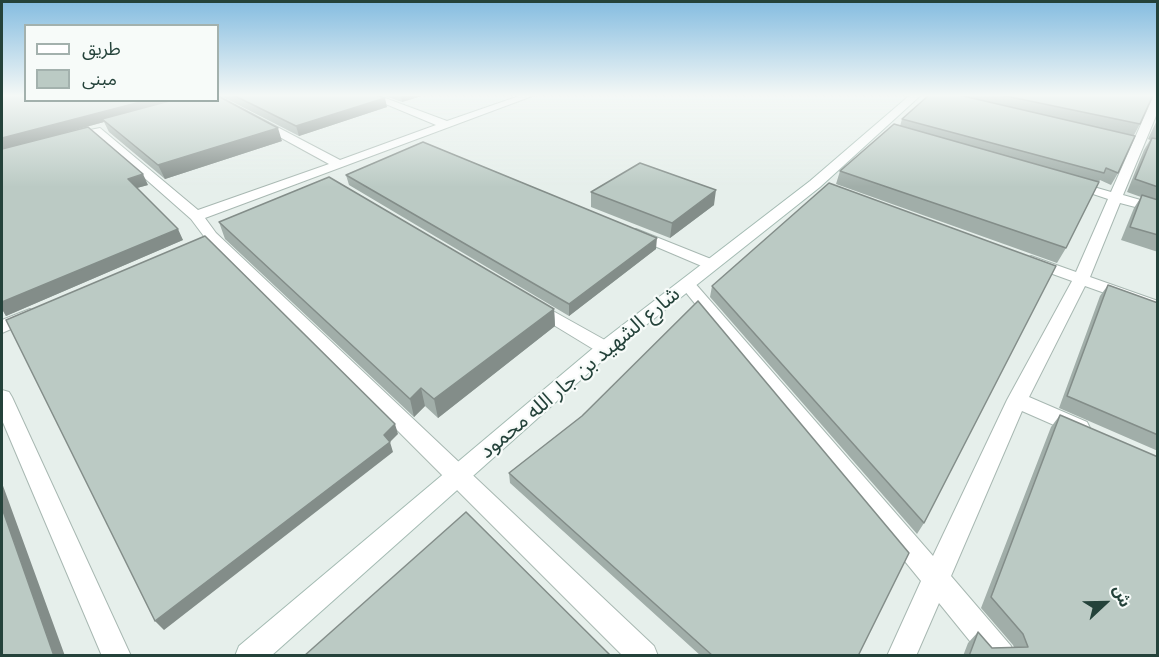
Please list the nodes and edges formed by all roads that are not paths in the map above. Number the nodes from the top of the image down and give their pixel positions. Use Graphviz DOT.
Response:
graph roads {
  1 [pos="268,126"];
  2 [pos="444,126"];
  3 [pos="888,126"];
  4 [pos="1144,126"];
  5 [pos="96,129"];
  6 [pos="410,139"];
  7 [pos="431,147"];
  8 [pos="339,164"];
  9 [pos="315,173"];
  10 [pos="1059,181"];
  11 [pos="814,184"];
  12 [pos="335,186"];
  13 [pos="837,192"];
  14 [pos="1116,197"];
  15 [pos="1158,209"];
  16 [pos="196,216"];
  17 [pos="624,228"];
  18 [pos="1014,255"];
  19 [pos="710,264"];
  20 [pos="1081,279"];
  21 [pos="687,284"];
  22 [pos="525,300"];
  23 [pos="1158,307"];
  24 [pos="46,308"];
  25 [pos="2,327"];
  26 [pos="605,348"];
  27 [pos="2,397"];
  28 [pos="1017,400"];
  29 [pos="1093,435"];
  30 [pos="459,475"];
  31 [pos="937,578"];
  32 [pos="117,656"];
  33 [pos="249,656"];
  34 [pos="644,656"];
  35 [pos="901,656"];
  36 [pos="1001,656"];
  1 -- 8 [label="street"];
  2 -- 6 [label="street"];
  3 -- 11 [label="street, شارع الشهيد بن جار الله محمود"];
  4 -- 14 [label="street"];
  5 -- 16 [label="street"];
  6 -- 7 [label="street"];
  6 -- 8 [label="street"];
  8 -- 9 [label="street"];
  9 -- 12 [label="street"];
  9 -- 16 [label="street"];
  10 -- 14 [label="street"];
  11 -- 13 [label="street"];
  11 -- 19 [label="street, شارع الشهيد بن جار الله محمود"];
  14 -- 15 [label="street"];
  14 -- 20 [label="street"];
  16 -- 30 [label="street"];
  17 -- 19 [label="street"];
  18 -- 20 [label="street"];
  19 -- 21 [label="street, شارع الشهيد بن جار الله محمود"];
  20 -- 23 [label="street"];
  20 -- 28 [label="street"];
  21 -- 26 [label="street, شارع الشهيد بن جار الله محمود"];
  21 -- 31 [label="street"];
  22 -- 26 [label="street"];
  24 -- 25 [label="street"];
  26 -- 30 [label="street, شارع الشهيد بن جار الله محمود"];
  27 -- 32 [label="street"];
  28 -- 29 [label="street"];
  28 -- 31 [label="street"];
  30 -- 33 [label="street, شارع الشهيد بن جار الله محمود"];
  30 -- 34 [label="street"];
  31 -- 35 [label="street"];
  31 -- 36 [label="street"];
}
